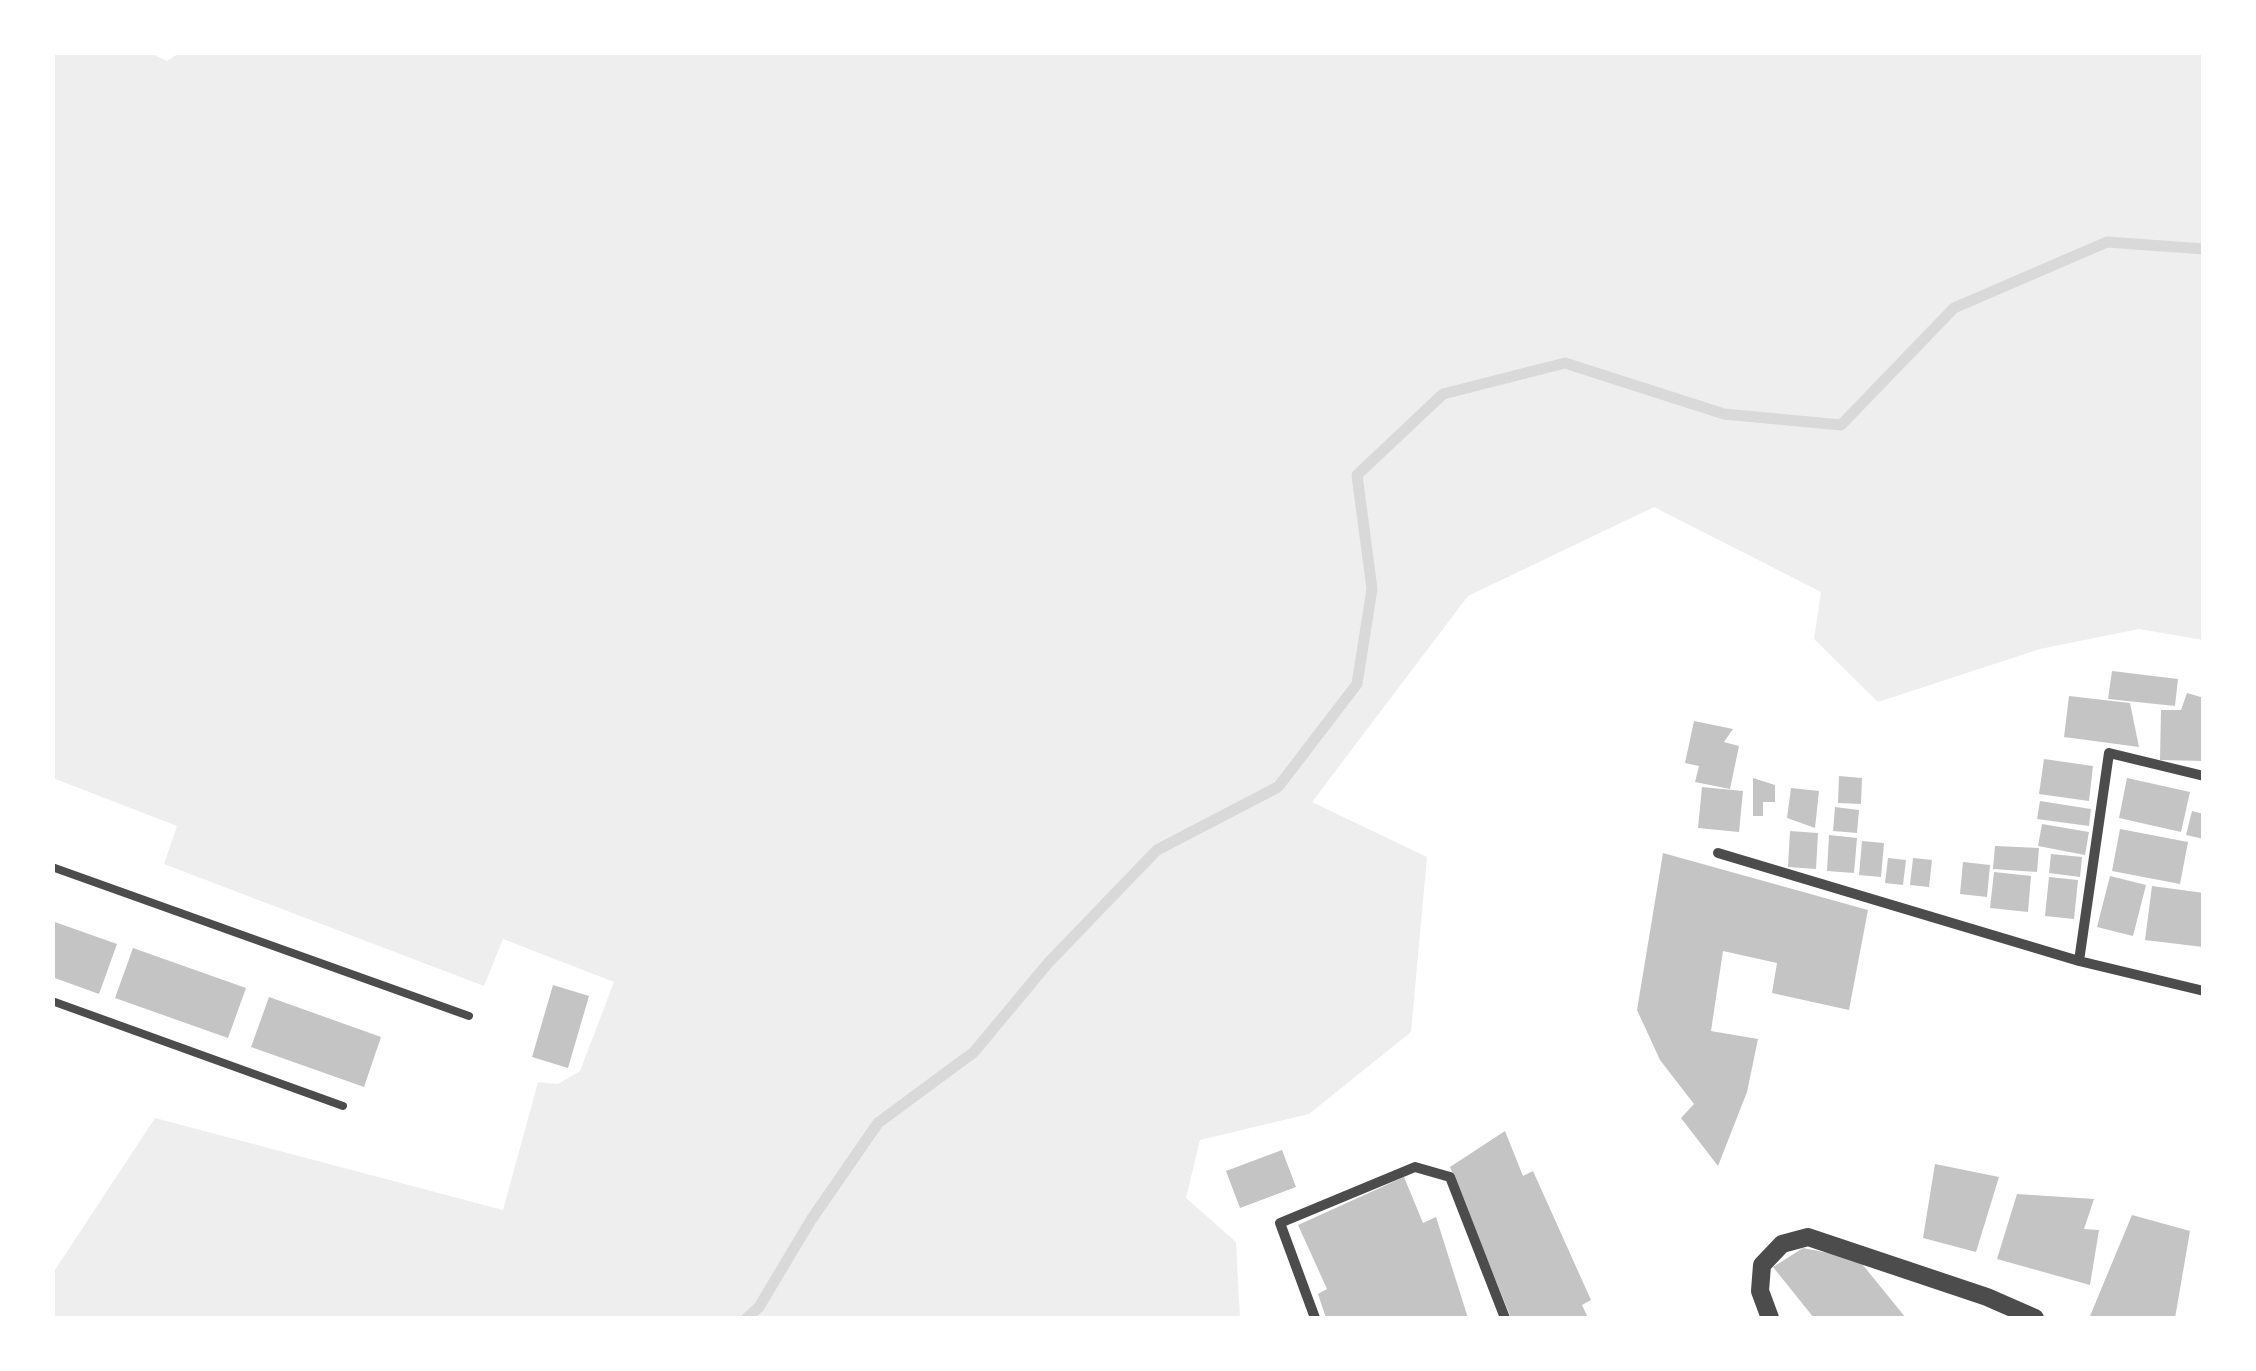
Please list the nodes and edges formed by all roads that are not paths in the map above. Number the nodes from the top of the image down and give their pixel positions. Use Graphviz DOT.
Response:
graph roads {
  1 [pos="2204,776"];
  2 [pos="1718,853"];
  3 [pos="52,867"];
  4 [pos="2079,961"];
  5 [pos="2204,990"];
  6 [pos="52,1001"];
  7 [pos="468,1016"];
  8 [pos="343,1106"];
  9 [pos="1315,1318"];
  10 [pos="1505,1318"];
  11 [pos="1770,1318"];
  12 [pos="2034,1318"];
  1 -- 4 [label="street"];
  2 -- 4 [label="street"];
  3 -- 7 [label="lane"];
  4 -- 5 [label="street"];
  6 -- 8 [label="lane"];
  9 -- 10 [label="street"];
  11 -- 12 [label="street"];
}
